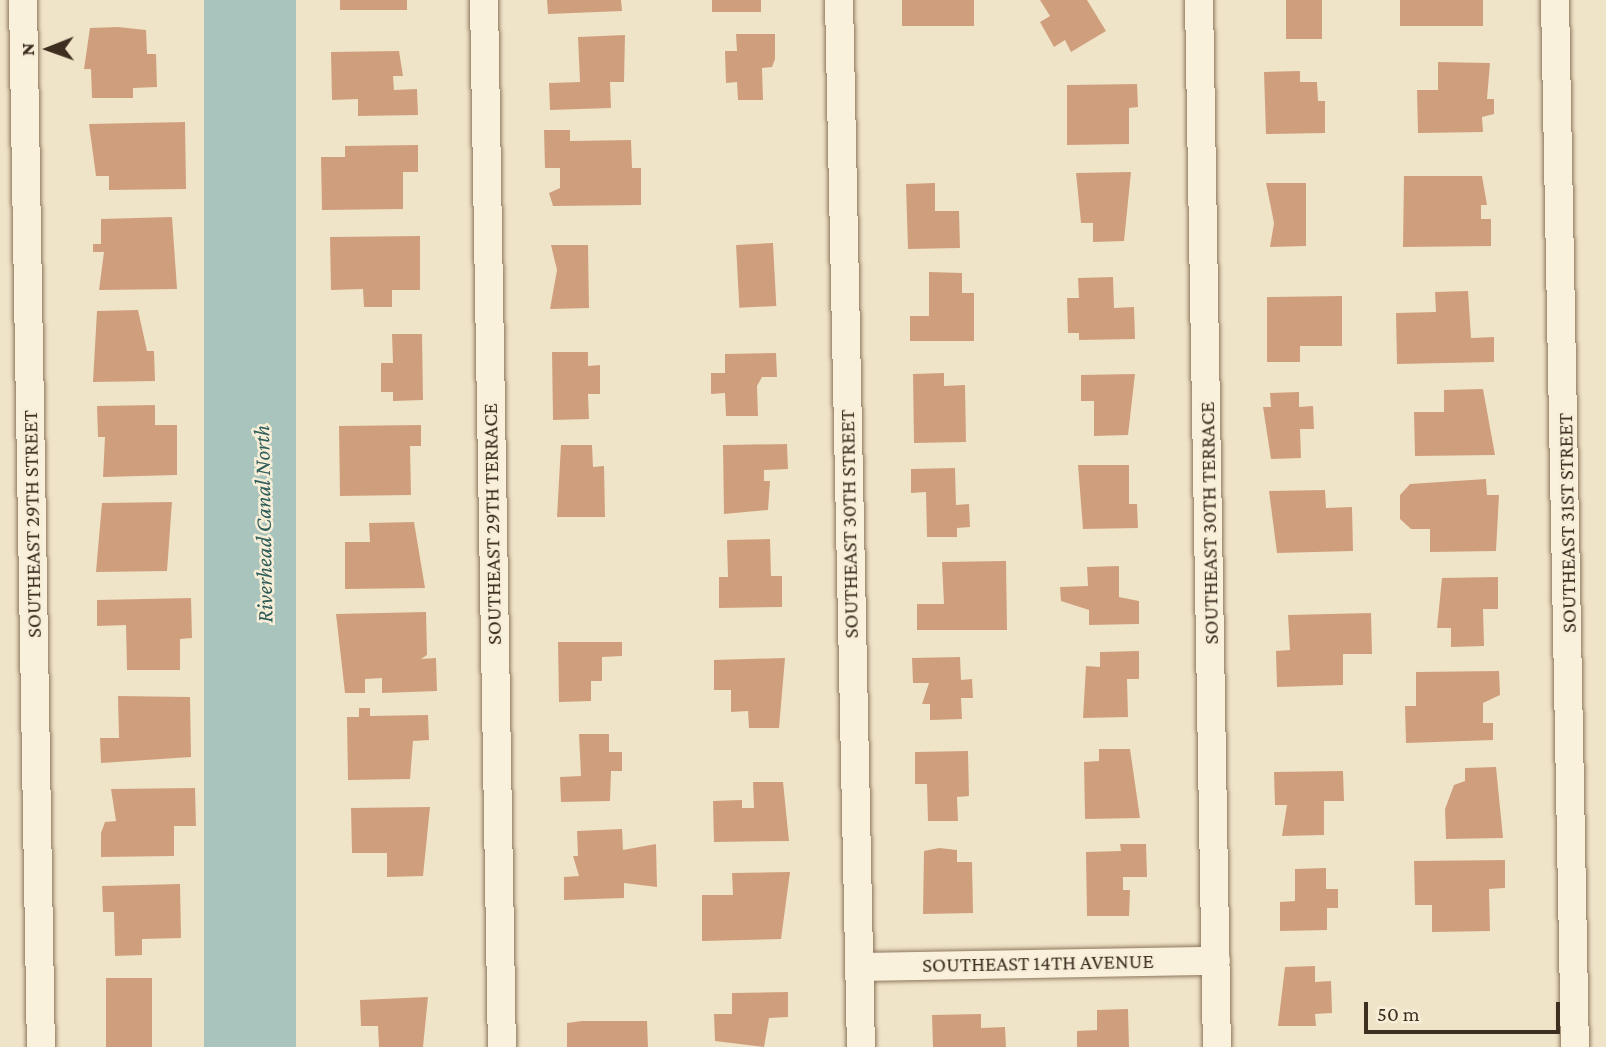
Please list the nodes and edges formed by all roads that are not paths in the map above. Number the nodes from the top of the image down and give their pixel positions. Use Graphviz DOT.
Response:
graph roads {
  1 [pos="23,0"];
  2 [pos="484,0"];
  3 [pos="839,0"];
  4 [pos="1199,0"];
  5 [pos="1555,0"];
  6 [pos="1216,961"];
  7 [pos="860,967"];
  8 [pos="41,1047"];
  9 [pos="502,1047"];
  10 [pos="861,1047"];
  11 [pos="1217,1047"];
  12 [pos="1575,1047"];
  1 -- 8 [label="street, SOUTHEAST 29TH STREET"];
  2 -- 9 [label="street, SOUTHEAST 29TH TERRACE"];
  3 -- 7 [label="street, SOUTHEAST 30TH STREET"];
  4 -- 6 [label="street, SOUTHEAST 30TH TERRACE"];
  5 -- 12 [label="street, SOUTHEAST 31ST STREET"];
  6 -- 7 [label="street, SOUTHEAST 14TH AVENUE"];
  6 -- 11 [label="street, SOUTHEAST 30TH TERRACE"];
  7 -- 10 [label="street, SOUTHEAST 30TH STREET"];
}
